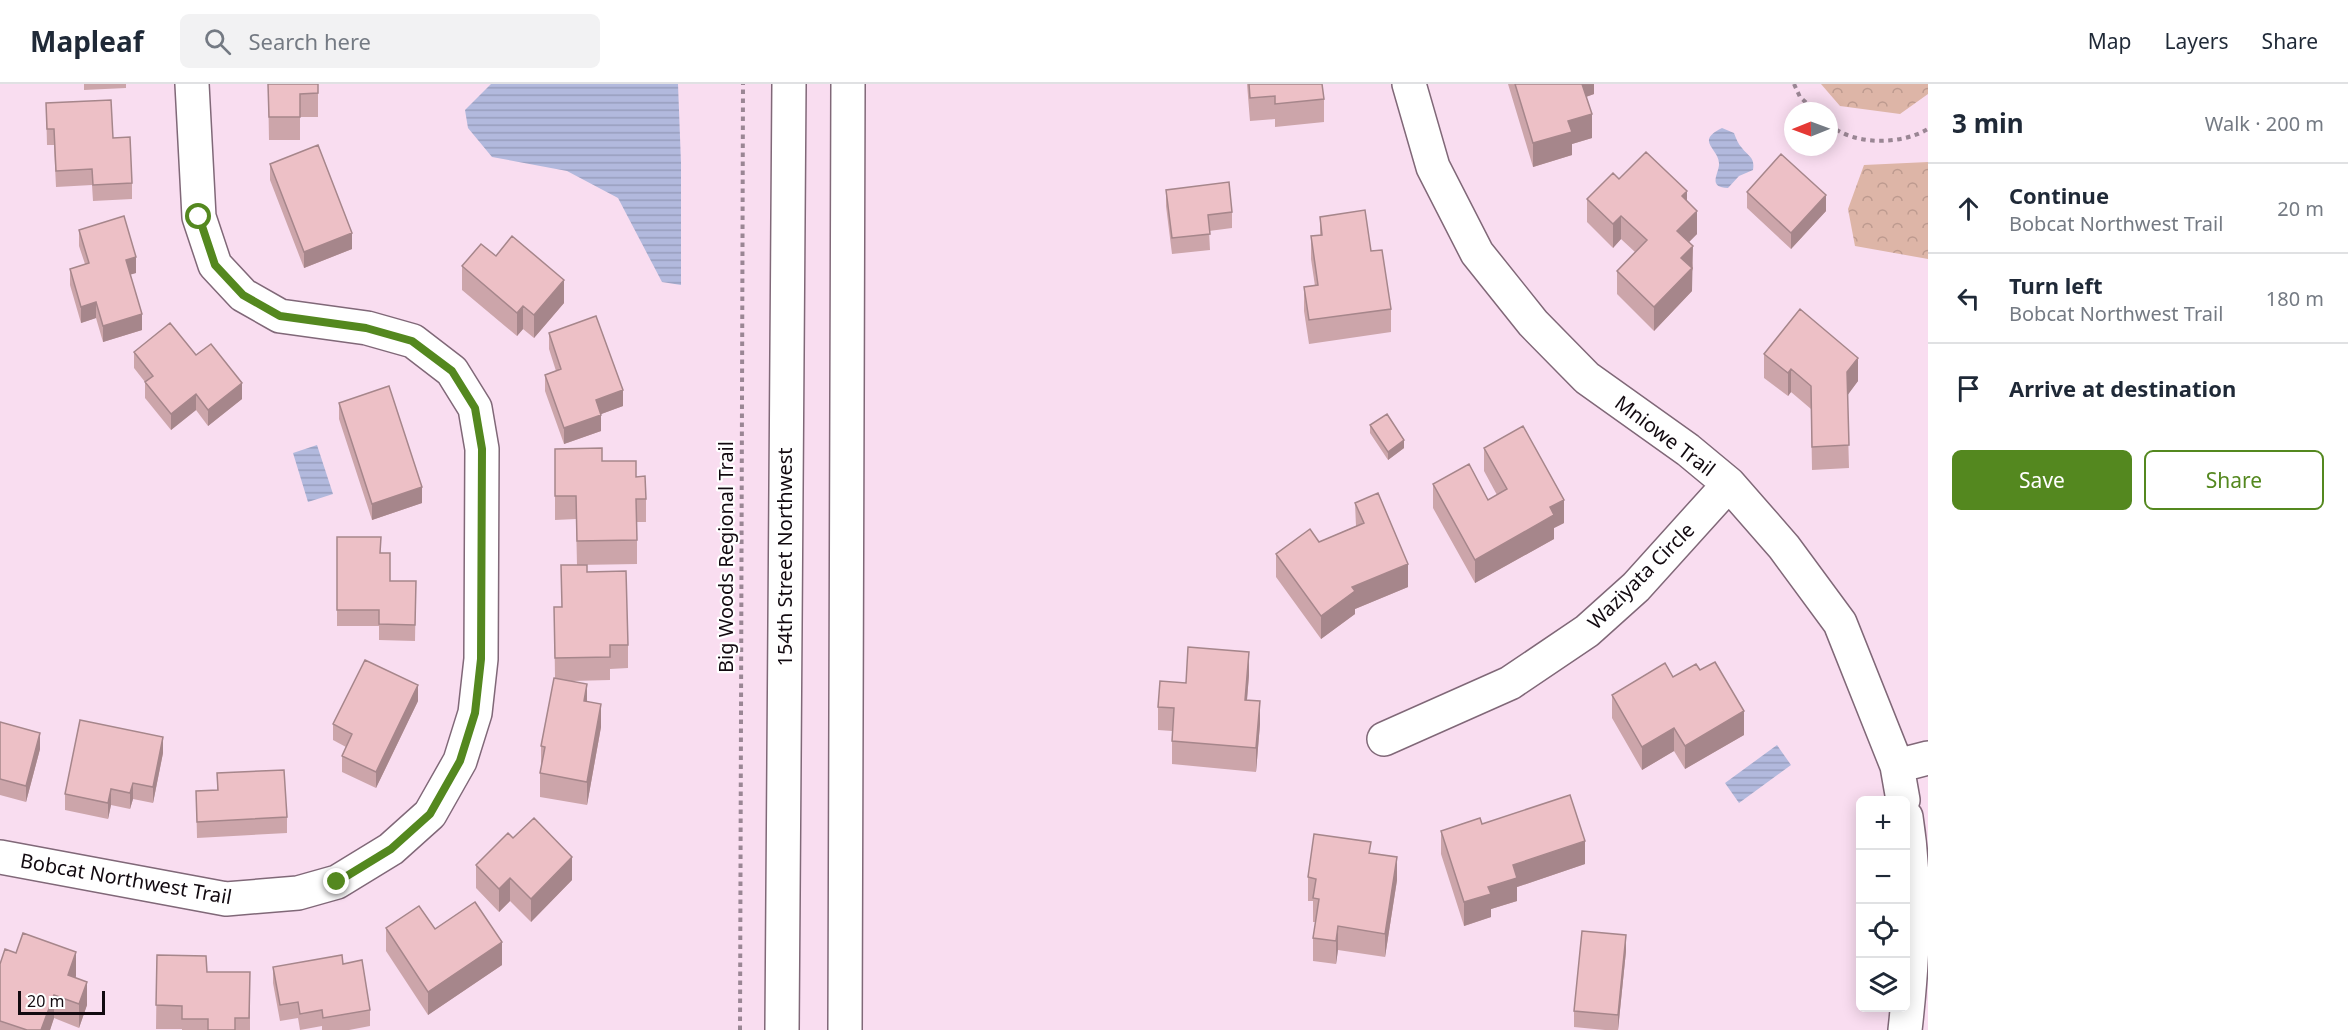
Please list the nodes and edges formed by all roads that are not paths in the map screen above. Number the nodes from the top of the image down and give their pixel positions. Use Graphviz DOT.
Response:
graph roads {
  1 [pos="192,84"];
  2 [pos="789,84"];
  3 [pos="848,84"];
  4 [pos="1409,84"];
  5 [pos="1729,484"];
  6 [pos="1384,739"];
  7 [pos="1928,758"];
  8 [pos="1897,766"];
  9 [pos="1902,796"];
  10 [pos="1910,846"];
  11 [pos="0,857"];
  12 [pos="782,1030"];
  13 [pos="845,1030"];
  14 [pos="1905,1030"];
  1 -- 11 [label="street, Bobcat Northwest Trail"];
  2 -- 12 [label="street, 154th Street Northwest"];
  3 -- 13 [label="street"];
  4 -- 5 [label="street, Mniowe Trail"];
  5 -- 6 [label="street, Waziyata Circle"];
  5 -- 8 [label="street, Mniowe Trail"];
  7 -- 8 [label="street"];
  8 -- 9 [label="street, Mniowe Trail"];
  10 -- 14 [label="street"];
}
